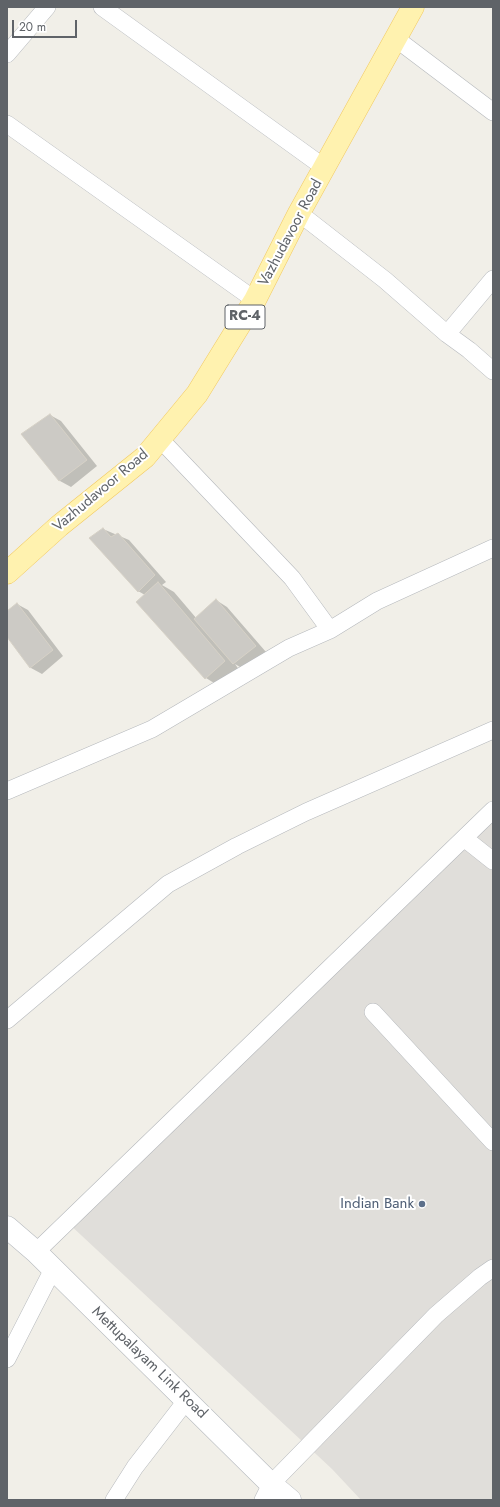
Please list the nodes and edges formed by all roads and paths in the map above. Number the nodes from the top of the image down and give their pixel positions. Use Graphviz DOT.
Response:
graph roads {
  1 [pos="47,7"];
  2 [pos="102,7"];
  3 [pos="413,7"];
  4 [pos="395,38"];
  5 [pos="7,54"];
  6 [pos="493,112"];
  7 [pos="7,124"];
  8 [pos="325,168"];
  9 [pos="299,213"];
  10 [pos="493,278"];
  11 [pos="255,300"];
  12 [pos="447,334"];
  13 [pos="493,371"];
  14 [pos="160,439"];
  15 [pos="493,548"];
  16 [pos="7,573"];
  17 [pos="330,630"];
  18 [pos="493,730"];
  19 [pos="7,791"];
  20 [pos="493,810"];
  21 [pos="464,838"];
  22 [pos="493,861"];
  23 [pos="373,1012"];
  24 [pos="7,1020"];
  25 [pos="493,1142"];
  26 [pos="7,1227"];
  27 [pos="36,1252"];
  28 [pos="493,1268"];
  29 [pos="53,1269"];
  30 [pos="8,1356"];
  31 [pos="186,1401"];
  32 [pos="269,1495"];
  33 [pos="114,1500"];
  34 [pos="290,1500"];
  1 -- 5 [label="street"];
  2 -- 8 [label="street"];
  3 -- 4 [label="main road, Vazhudavoor Road / RC-4"];
  4 -- 6 [label="street"];
  4 -- 8 [label="main road, Vazhudavoor Road / RC-4"];
  7 -- 11 [label="street"];
  8 -- 9 [label="main road, Vazhudavoor Road / RC-4"];
  9 -- 11 [label="main road, Vazhudavoor Road / RC-4"];
  9 -- 12 [label="street"];
  10 -- 12 [label="street"];
  11 -- 14 [label="main road, Vazhudavoor Road / RC-4"];
  12 -- 13 [label="street"];
  14 -- 16 [label="main road, Vazhudavoor Road / RC-4"];
  14 -- 17 [label="street"];
  15 -- 17 [label="street"];
  17 -- 19 [label="street"];
  18 -- 24 [label="street"];
  20 -- 21 [label="street"];
  21 -- 22 [label="street"];
  21 -- 27 [label="street"];
  23 -- 25 [label="street"];
  26 -- 27 [label="street, Mettupalayam Link Road"];
  27 -- 29 [label="street, Mettupalayam Link Road"];
  28 -- 32 [label="street"];
  29 -- 30 [label="street"];
  29 -- 31 [label="street, Mettupalayam Link Road"];
  31 -- 32 [label="street, Mettupalayam Link Road"];
  31 -- 33 [label="street"];
  32 -- 34 [label="street, Mettupalayam Link Road"];
}
